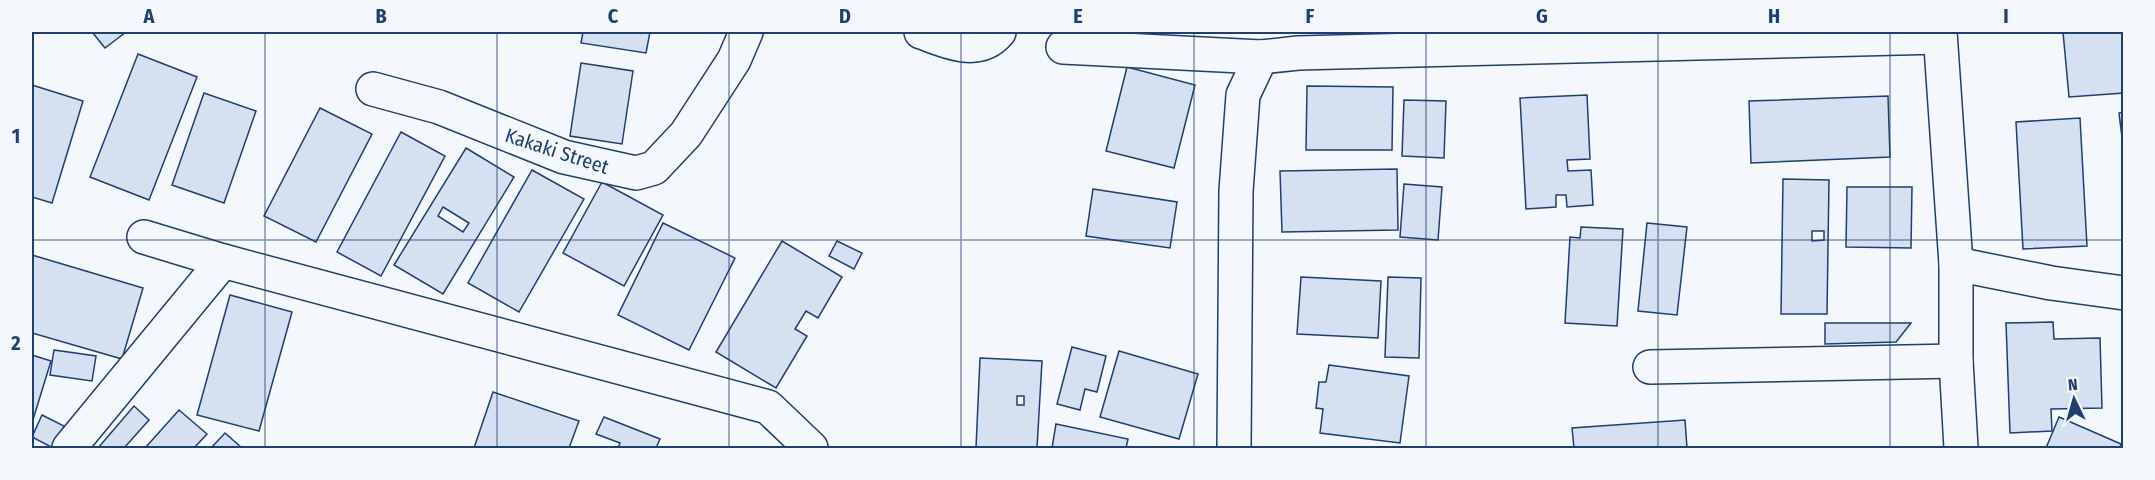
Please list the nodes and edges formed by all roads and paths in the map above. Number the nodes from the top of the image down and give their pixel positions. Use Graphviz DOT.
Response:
graph roads {
  1 [pos="746,32"];
  2 [pos="921,32"];
  3 [pos="999,32"];
  4 [pos="1940,34"];
  5 [pos="1584,39"];
  6 [pos="1063,47"];
  7 [pos="1261,57"];
  8 [pos="373,89"];
  9 [pos="144,237"];
  10 [pos="223,261"];
  11 [pos="1956,264"];
  12 [pos="2124,293"];
  13 [pos="1956,361"];
  14 [pos="1650,367"];
  15 [pos="69,448"];
  16 [pos="811,448"];
  17 [pos="1234,448"];
  18 [pos="1961,448"];
  1 -- 8 [label="street, Kakaki Street"];
  2 -- 3 [label="street"];
  4 -- 5 [label="street"];
  4 -- 11 [label="street"];
  5 -- 7 [label="street"];
  6 -- 7 [label="street"];
  7 -- 17 [label="street"];
  9 -- 10 [label="street"];
  10 -- 15 [label="street"];
  10 -- 16 [label="street"];
  11 -- 12 [label="street"];
  11 -- 13 [label="street"];
  13 -- 14 [label="street"];
  13 -- 18 [label="street"];
}
